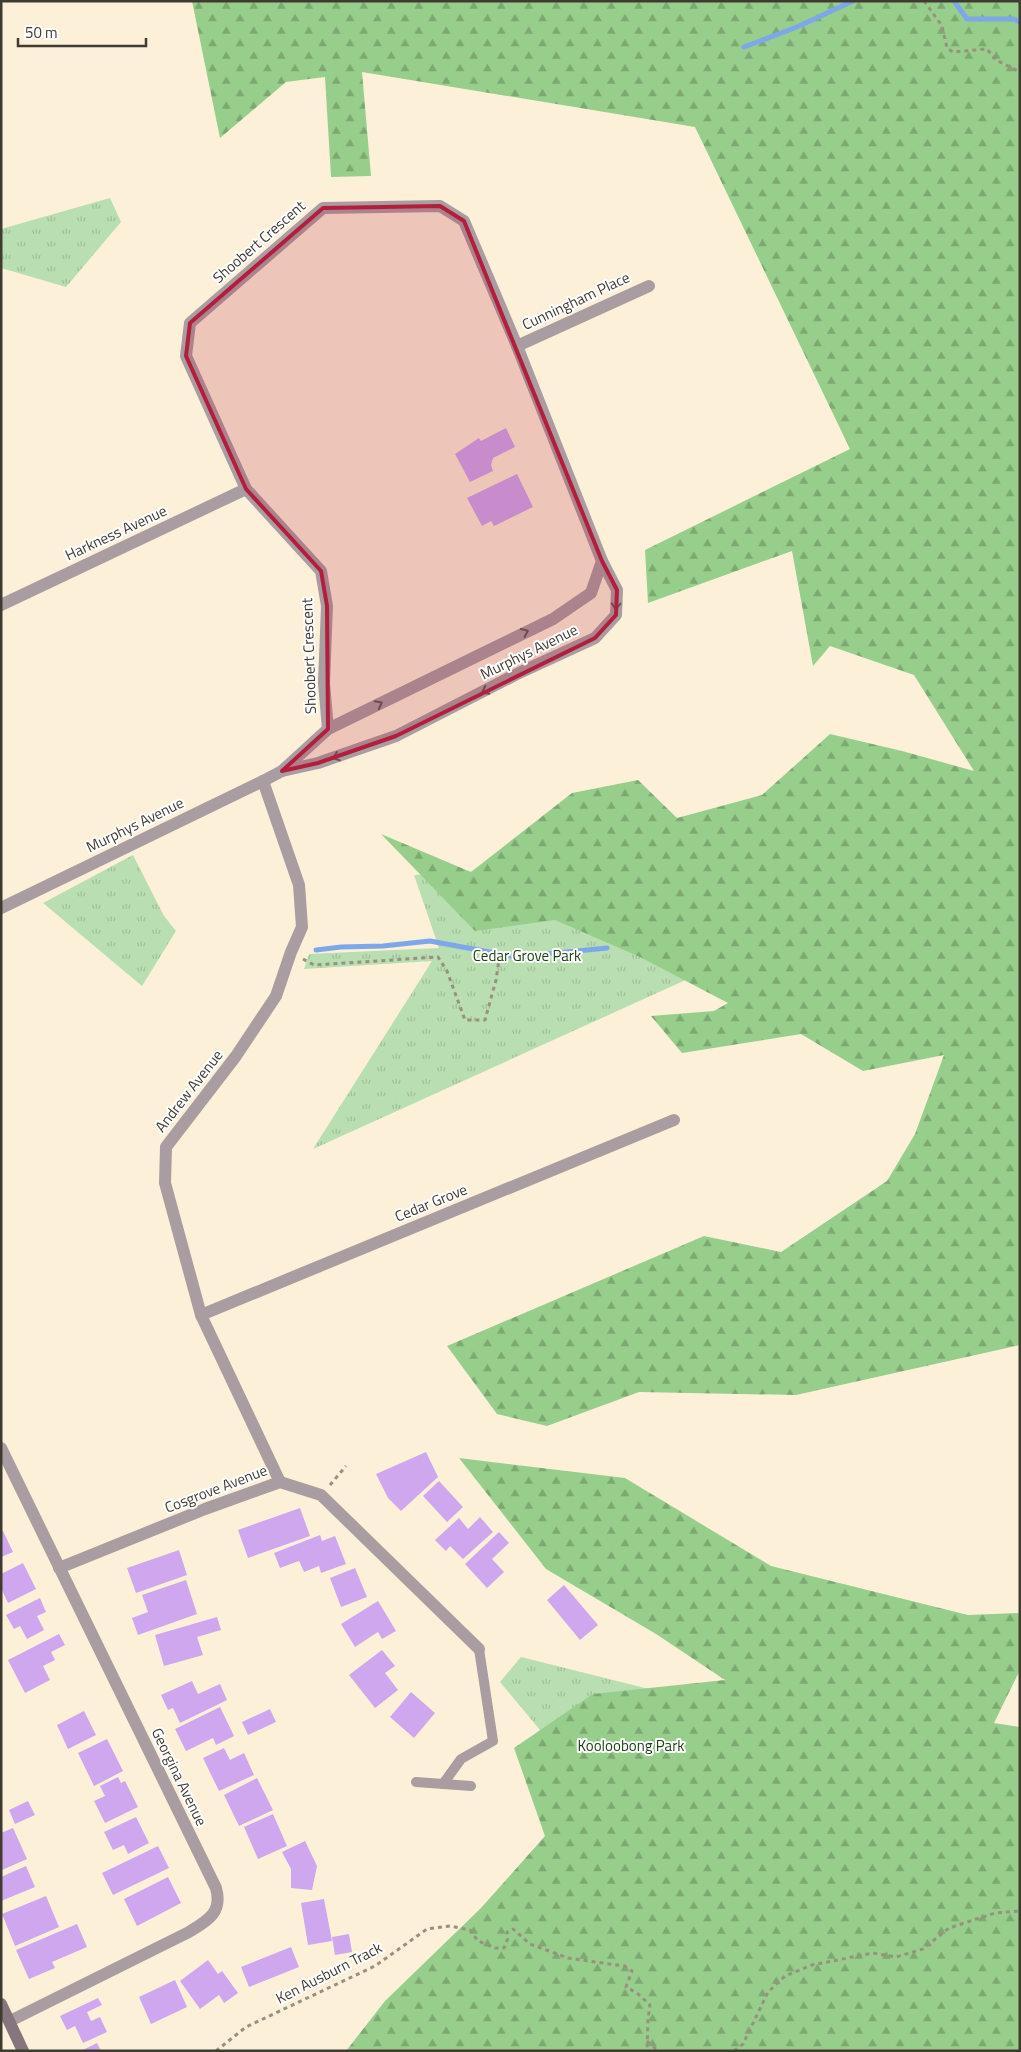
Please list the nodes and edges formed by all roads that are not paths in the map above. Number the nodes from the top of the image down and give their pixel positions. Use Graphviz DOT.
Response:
graph roads {
  1 [pos="649,286"];
  2 [pos="517,346"];
  3 [pos="246,490"];
  4 [pos="602,561"];
  5 [pos="1,605"];
  6 [pos="328,729"];
  7 [pos="282,771"];
  8 [pos="263,781"];
  9 [pos="1,908"];
  10 [pos="674,1120"];
  11 [pos="201,1315"];
  12 [pos="1,1448"];
  13 [pos="280,1482"];
  14 [pos="58,1568"];
  15 [pos="478,1648"];
  16 [pos="416,1782"];
  17 [pos="443,1784"];
  18 [pos="471,1786"];
  19 [pos="1,2004"];
  20 [pos="10,2022"];
  21 [pos="23,2051"];
  1 -- 2 [label="street, Cunningham Place"];
  2 -- 3 [label="street, Shoobert Crescent"];
  2 -- 4 [label="street, Shoobert Crescent"];
  3 -- 5 [label="street, Harkness Avenue"];
  3 -- 6 [label="street, Shoobert Crescent"];
  6 -- 4 [label="street, Murphys Avenue, one-way"];
  4 -- 7 [label="street, Murphys Avenue, one-way"];
  6 -- 7 [label="street, Murphys Avenue"];
  7 -- 8 [label="street, Murphys Avenue"];
  8 -- 9 [label="street, Murphys Avenue"];
  8 -- 11 [label="street, Andrew Avenue"];
  10 -- 11 [label="street, Cedar Grove"];
  11 -- 13 [label="street, Andrew Avenue"];
  12 -- 14 [label="street, Georgina Avenue"];
  13 -- 14 [label="street, Cosgrove Avenue"];
  13 -- 15 [label="street, Cosgrove Avenue"];
  14 -- 20 [label="street, Georgina Avenue"];
  15 -- 17 [label="lane"];
  16 -- 17 [label="lane"];
  17 -- 18 [label="lane"];
  19 -- 20 [label="main road"];
  20 -- 21 [label="main road"];
}
